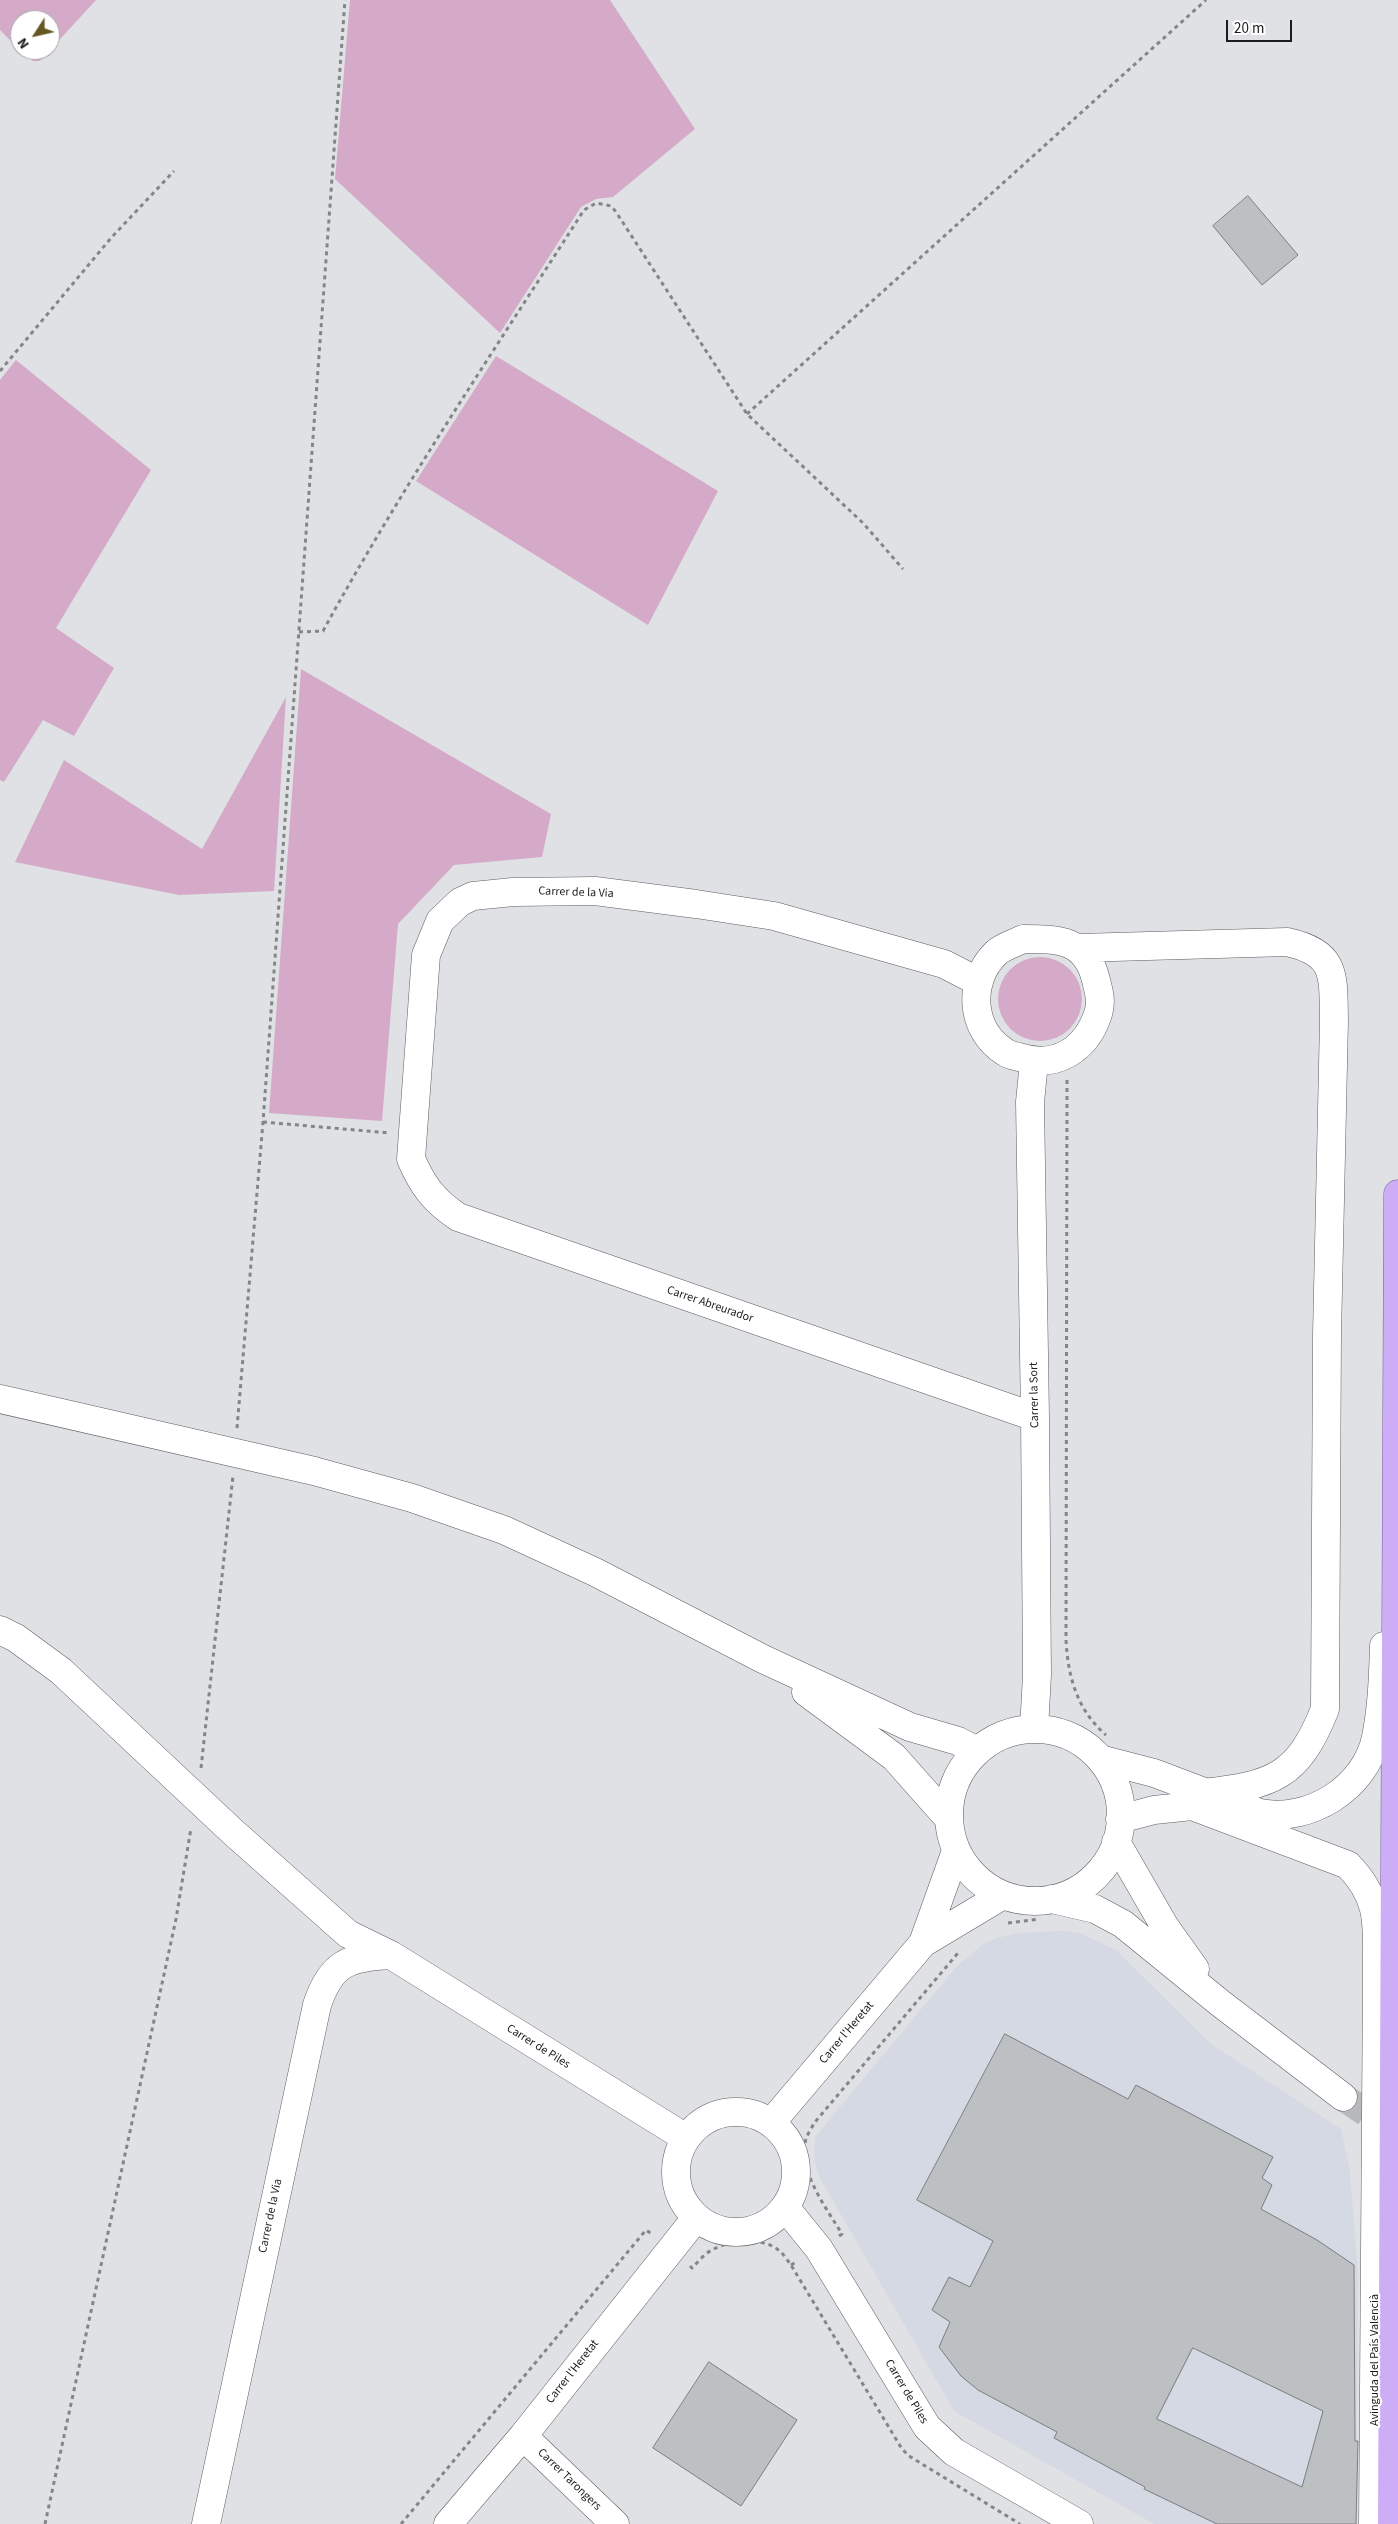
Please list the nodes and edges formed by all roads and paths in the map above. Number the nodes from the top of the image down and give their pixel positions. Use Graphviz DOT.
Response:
graph roads {
  1 [pos="344,0"];
  2 [pos="1206,0"];
  3 [pos="174,171"];
  4 [pos="0,371"];
  5 [pos="747,414"];
  6 [pos="903,569"];
  7 [pos="299,632"];
  8 [pos="1079,948"];
  9 [pos="978,982"];
  10 [pos="1034,1062"];
  11 [pos="263,1122"];
  12 [pos="412,1147"];
  13 [pos="1398,1194"];
  14 [pos="1398,1379"];
  15 [pos="0,1399"];
  16 [pos="1035,1418"];
  17 [pos="237,1430"];
  18 [pos="233,1470"];
  19 [pos="0,1630"];
  20 [pos="763,1659"];
  21 [pos="1034,1729"];
  22 [pos="977,1751"];
  23 [pos="1100,1759"];
  24 [pos="201,1769"];
  25 [pos="1203,1793"];
  26 [pos="948,1819"];
  27 [pos="192,1824"];
  28 [pos="1118,1831"];
  29 [pos="956,1851"];
  30 [pos="1003,1895"];
  31 [pos="1052,1899"];
  32 [pos="923,1944"];
  33 [pos="391,1955"];
  34 [pos="1220,2003"];
  35 [pos="1376,2067"];
  36 [pos="1395,2087"];
  37 [pos="1343,2097"];
  38 [pos="771,2124"];
  39 [pos="686,2138"];
  40 [pos="1395,2167"];
  41 [pos="1375,2195"];
  42 [pos="785,2207"];
  43 [pos="696,2218"];
  44 [pos="670,2249"];
  45 [pos="523,2436"];
  46 [pos="1395,2440"];
  47 [pos="45,2524"];
  48 [pos="206,2524"];
  49 [pos="401,2524"];
  50 [pos="448,2524"];
  51 [pos="615,2524"];
  52 [pos="1020,2524"];
  53 [pos="1079,2524"];
  54 [pos="1374,2524"];
  55 [pos="1392,2524"];
  1 -- 7 [label="path"];
  2 -- 5 [label="path"];
  3 -- 4 [label="path"];
  5 -- 6 [label="path"];
  5 -- 7 [label="path"];
  7 -- 11 [label="path"];
  8 -- 9 [label="street"];
  8 -- 10 [label="street"];
  8 -- 25 [label="street"];
  9 -- 10 [label="street"];
  9 -- 12 [label="street, Carrer de la Via"];
  10 -- 16 [label="street, Carrer la Sort"];
  11 -- 12 [label="path"];
  11 -- 17 [label="path"];
  12 -- 16 [label="street, Carrer Abreurador"];
  13 -- 14 [label="main road, Avinguda del País Valencià"];
  14 -- 25 [label="street"];
  14 -- 36 [label="main road, Avinguda del País Valencià"];
  15 -- 20 [label="street"];
  16 -- 21 [label="street, Carrer la Sort"];
  18 -- 24 [label="path"];
  19 -- 33 [label="street, Carrer de Piles"];
  20 -- 22 [label="street"];
  20 -- 26 [label="street"];
  21 -- 22 [label="street"];
  21 -- 23 [label="street"];
  22 -- 26 [label="street"];
  23 -- 25 [label="street"];
  23 -- 28 [label="street"];
  26 -- 29 [label="street"];
  27 -- 47 [label="path"];
  28 -- 31 [label="street"];
  28 -- 34 [label="street"];
  28 -- 35 [label="street, Avinguda del País Valencià"];
  29 -- 30 [label="street"];
  29 -- 32 [label="street, Carrer l'Heretat"];
  30 -- 31 [label="street"];
  30 -- 32 [label="street, Carrer l'Heretat"];
  31 -- 34 [label="street"];
  32 -- 38 [label="street, Carrer l'Heretat"];
  33 -- 39 [label="street, Carrer de Piles"];
  33 -- 48 [label="street, Carrer de la Via"];
  34 -- 37 [label="street"];
  35 -- 36 [label="street"];
  35 -- 41 [label="street, Avinguda del País Valencià"];
  36 -- 40 [label="main road, Avinguda del País Valencià"];
  38 -- 39 [label="street"];
  38 -- 42 [label="street"];
  39 -- 43 [label="street"];
  40 -- 41 [label="street"];
  40 -- 46 [label="main road, Avinguda del País Valencià"];
  41 -- 54 [label="street, Avinguda del País Valencià"];
  42 -- 43 [label="street"];
  42 -- 53 [label="street, Carrer de Piles"];
  43 -- 44 [label="street, Carrer l'Heretat"];
  44 -- 45 [label="street, Carrer l'Heretat"];
  44 -- 49 [label="path"];
  44 -- 52 [label="path"];
  45 -- 50 [label="street, Carrer l'Heretat"];
  45 -- 51 [label="street, Carrer Tarongers"];
  46 -- 55 [label="main road, Avinguda del País Valencià"];
}
